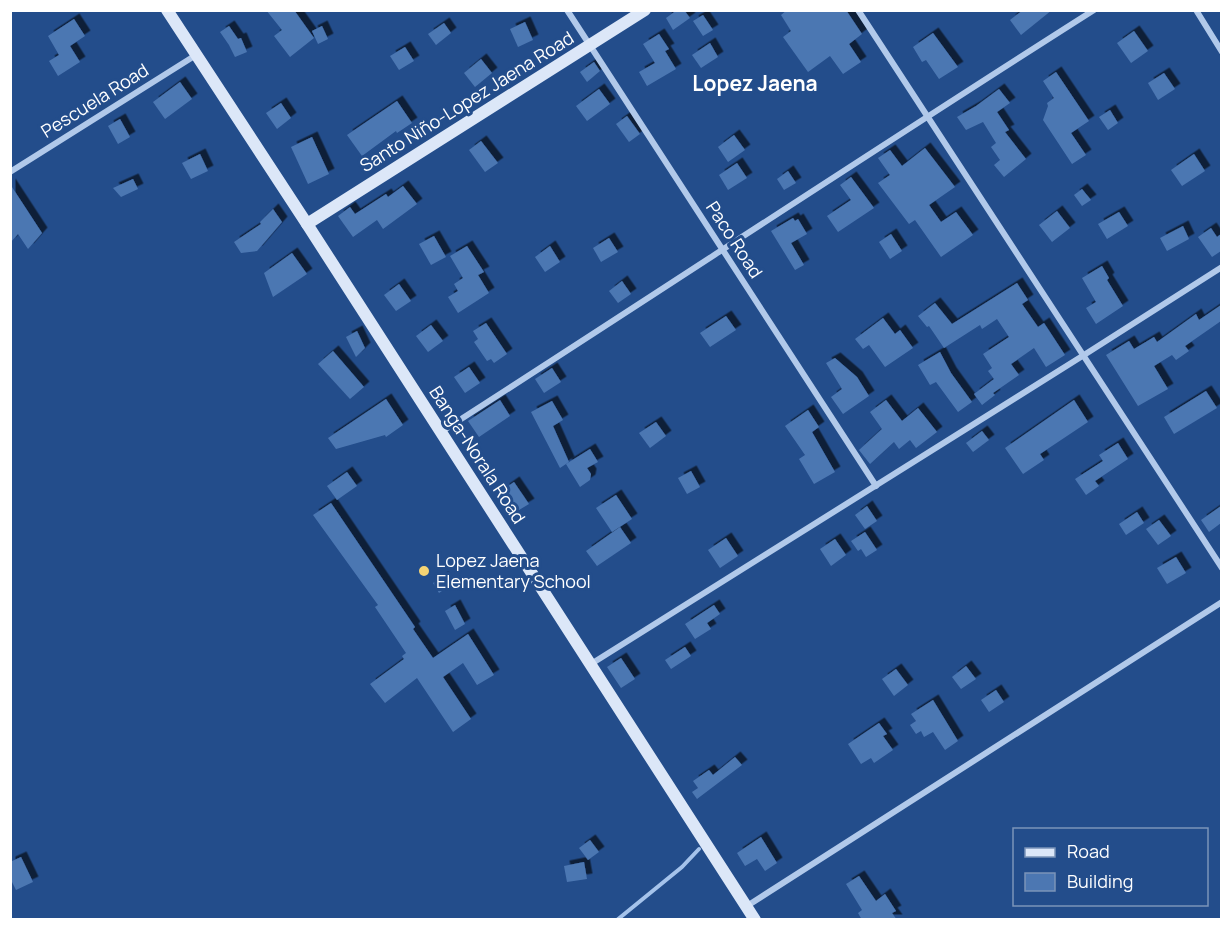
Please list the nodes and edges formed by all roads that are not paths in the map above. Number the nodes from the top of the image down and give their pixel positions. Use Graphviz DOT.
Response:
graph roads {
  1 [pos="167,10"];
  2 [pos="567,10"];
  3 [pos="645,10"];
  4 [pos="858,10"];
  5 [pos="1094,10"];
  6 [pos="1196,10"];
  7 [pos="590,46"];
  8 [pos="1221,52"];
  9 [pos="196,55"];
  10 [pos="926,117"];
  11 [pos="10,172"];
  12 [pos="308,224"];
  13 [pos="723,251"];
  14 [pos="1221,267"];
  15 [pos="1084,356"];
  16 [pos="441,432"];
  17 [pos="876,486"];
  18 [pos="1221,568"];
  19 [pos="1221,602"];
  20 [pos="591,664"];
  21 [pos="746,906"];
  22 [pos="755,920"];
  1 -- 9 [label="main road, Banga-Norala Road"];
  2 -- 7 [label="street, Paco Road"];
  3 -- 7 [label="main road, Santo Niño-Lopez Jaena Road"];
  4 -- 10 [label="street"];
  5 -- 10 [label="street"];
  6 -- 8 [label="street"];
  7 -- 12 [label="main road, Santo Niño-Lopez Jaena Road"];
  7 -- 13 [label="street, Paco Road"];
  9 -- 11 [label="street, Pescuela Road"];
  9 -- 12 [label="main road, Banga-Norala Road"];
  10 -- 13 [label="street"];
  10 -- 15 [label="street"];
  12 -- 16 [label="main road, Banga-Norala Road"];
  13 -- 16 [label="street"];
  13 -- 17 [label="street, Paco Road"];
  14 -- 15 [label="street"];
  15 -- 17 [label="street"];
  15 -- 18 [label="street"];
  16 -- 20 [label="main road, Banga-Norala Road"];
  17 -- 20 [label="street"];
  19 -- 21 [label="street"];
  20 -- 21 [label="main road, Banga-Norala Road"];
  21 -- 22 [label="main road, Banga-Norala Road"];
}
